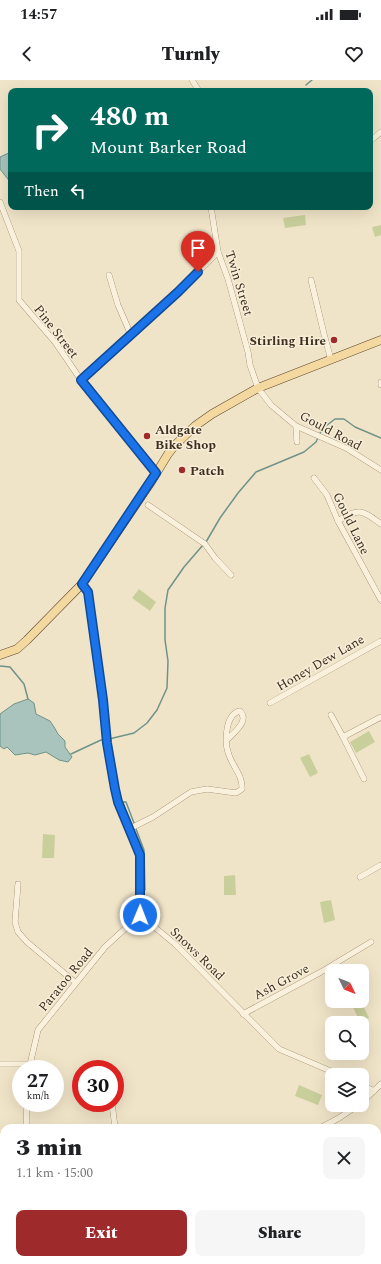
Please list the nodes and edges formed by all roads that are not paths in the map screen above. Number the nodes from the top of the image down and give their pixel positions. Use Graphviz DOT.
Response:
graph roads {
  1 [pos="381,132"];
  2 [pos="373,139"];
  3 [pos="0,202"];
  4 [pos="211,210"];
  5 [pos="218,252"];
  6 [pos="109,275"];
  7 [pos="311,280"];
  8 [pos="131,335"];
  9 [pos="381,340"];
  10 [pos="331,360"];
  11 [pos="81,380"];
  12 [pos="258,388"];
  13 [pos="296,426"];
  14 [pos="297,442"];
  15 [pos="381,470"];
  16 [pos="156,473"];
  17 [pos="314,478"];
  18 [pos="148,505"];
  19 [pos="338,522"];
  20 [pos="381,524"];
  21 [pos="231,575"];
  22 [pos="82,584"];
  23 [pos="381,600"];
  24 [pos="381,641"];
  25 [pos="0,655"];
  26 [pos="270,703"];
  27 [pos="331,715"];
  28 [pos="381,717"];
  29 [pos="343,737"];
  30 [pos="227,740"];
  31 [pos="364,779"];
  32 [pos="129,829"];
  33 [pos="381,865"];
  34 [pos="360,877"];
  35 [pos="18,884"];
  36 [pos="140,915"];
  37 [pos="371,942"];
  38 [pos="76,983"];
  39 [pos="243,1014"];
  40 [pos="30,1060"];
  41 [pos="0,1064"];
  42 [pos="12,1065"];
  43 [pos="325,1068"];
  44 [pos="381,1084"];
  45 [pos="369,1088"];
  46 [pos="374,1091"];
  47 [pos="369,1096"];
  48 [pos="27,1112"];
  49 [pos="113,1112"];
  50 [pos="348,1112"];
  51 [pos="26,1124"];
  52 [pos="115,1124"];
  53 [pos="328,1124"];
  1 -- 2 [label="street"];
  3 -- 11 [label="street, Pine Street"];
  4 -- 5 [label="street, Twin Street"];
  5 -- 8 [label="street"];
  5 -- 12 [label="street, Twin Street"];
  6 -- 8 [label="street"];
  7 -- 10 [label="street"];
  8 -- 11 [label="street"];
  9 -- 10 [label="main road"];
  10 -- 12 [label="main road"];
  11 -- 16 [label="street, Pine Street"];
  12 -- 13 [label="street, Gould Road"];
  12 -- 16 [label="main road"];
  13 -- 14 [label="street"];
  13 -- 15 [label="street, Gould Road"];
  16 -- 22 [label="main road"];
  17 -- 19 [label="street, Gould Lane"];
  18 -- 21 [label="street"];
  19 -- 20 [label="street"];
  19 -- 23 [label="street, Gould Lane"];
  22 -- 25 [label="main road"];
  22 -- 32 [label="street"];
  24 -- 26 [label="street, Honey Dew Lane"];
  27 -- 29 [label="street"];
  28 -- 29 [label="street"];
  29 -- 31 [label="street"];
  30 -- 30 [label="street"];
  30 -- 32 [label="street"];
  32 -- 36 [label="street"];
  33 -- 34 [label="street"];
  35 -- 38 [label="street"];
  36 -- 38 [label="street, Paratoo Road"];
  36 -- 39 [label="street, Snows Road"];
  37 -- 39 [label="street, Ash Grove"];
  38 -- 40 [label="street, Paratoo Road"];
  39 -- 43 [label="street, Snows Road"];
  41 -- 42 [label="street"];
  44 -- 46 [label="street"];
  45 -- 46 [label="street"];
  46 -- 47 [label="street"];
  48 -- 51 [label="street"];
  49 -- 52 [label="street"];
  50 -- 53 [label="street"];
}
